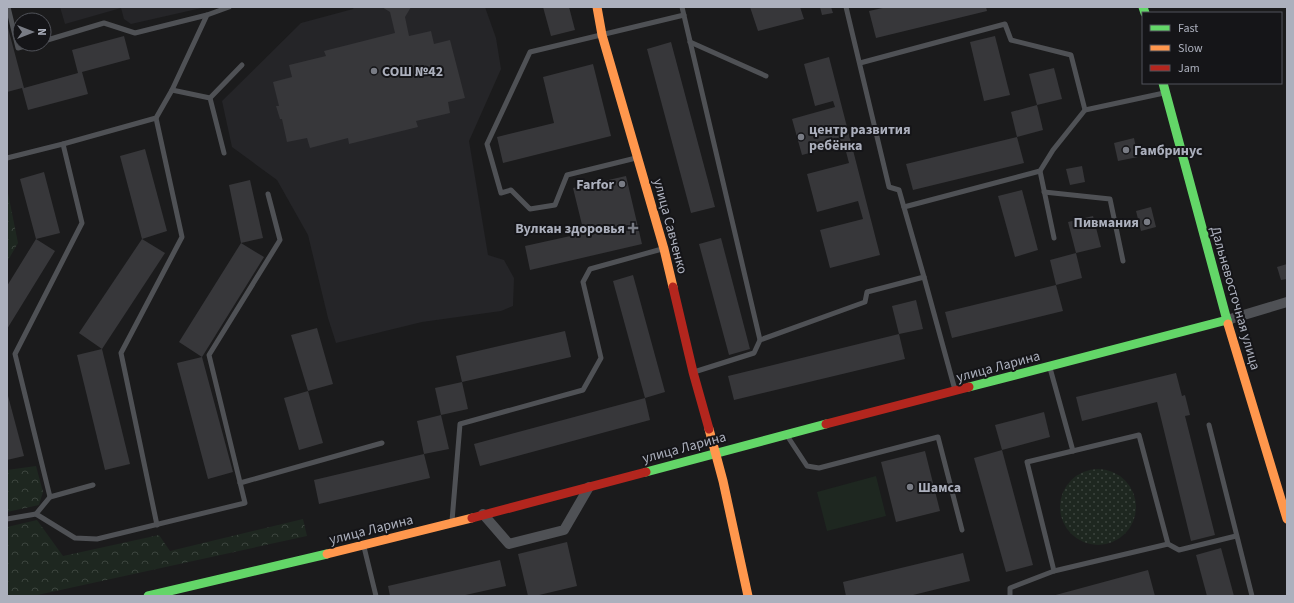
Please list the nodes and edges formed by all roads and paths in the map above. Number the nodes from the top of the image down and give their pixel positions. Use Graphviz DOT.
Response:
graph roads {
  1 [pos="8,7"];
  2 [pos="229,7"];
  3 [pos="596,7"];
  4 [pos="682,7"];
  5 [pos="846,7"];
  6 [pos="207,15"];
  7 [pos="684,15"];
  8 [pos="12,23"];
  9 [pos="602,35"];
  10 [pos="52,38"];
  11 [pos="690,42"];
  12 [pos="860,63"];
  13 [pos="242,65"];
  14 [pos="766,76"];
  15 [pos="1164,88"];
  16 [pos="172,90"];
  17 [pos="210,98"];
  18 [pos="1085,110"];
  19 [pos="156,118"];
  20 [pos="63,144"];
  21 [pos="224,153"];
  22 [pos="7,158"];
  23 [pos="638,158"];
  24 [pos="1040,171"];
  25 [pos="1044,192"];
  26 [pos="268,194"];
  27 [pos="904,207"];
  28 [pos="1054,238"];
  29 [pos="664,248"];
  30 [pos="1123,261"];
  31 [pos="924,277"];
  32 [pos="1287,302"];
  33 [pos="1227,320"];
  34 [pos="760,340"];
  35 [pos="1049,366"];
  36 [pos="693,372"];
  37 [pos="955,391"];
  38 [pos="1209,425"];
  39 [pos="786,434"];
  40 [pos="382,443"];
  41 [pos="1073,450"];
  42 [pos="715,454"];
  43 [pos="240,483"];
  44 [pos="93,486"];
  45 [pos="589,486"];
  46 [pos="50,497"];
  47 [pos="36,514"];
  48 [pos="483,514"];
  49 [pos="7,519"];
  50 [pos="1287,519"];
  51 [pos="452,522"];
  52 [pos="157,525"];
  53 [pos="962,530"];
  54 [pos="1236,536"];
  55 [pos="1168,544"];
  56 [pos="363,546"];
  57 [pos="1054,571"];
  58 [pos="152,596"];
  59 [pos="376,596"];
  60 [pos="748,596"];
  61 [pos="1010,596"];
  62 [pos="1252,596"];
  1 -- 8 [label="lane"];
  2 -- 6 [label="lane"];
  3 -- 9 [label="main road, улица Савченко"];
  4 -- 7 [label="lane"];
  5 -- 12 [label="lane"];
  6 -- 10 [label="lane"];
  6 -- 16 [label="lane"];
  7 -- 9 [label="lane"];
  7 -- 11 [label="lane"];
  9 -- 23 [label="main road, улица Савченко"];
  9 -- 23 [label="lane"];
  11 -- 14 [label="lane"];
  11 -- 34 [label="lane"];
  12 -- 18 [label="lane"];
  12 -- 27 [label="lane"];
  13 -- 17 [label="lane"];
  15 -- 18 [label="lane"];
  15 -- 33 [label="main road, Дальневосточная улица"];
  16 -- 17 [label="lane"];
  16 -- 19 [label="lane"];
  17 -- 21 [label="lane"];
  18 -- 24 [label="lane"];
  19 -- 20 [label="lane"];
  19 -- 52 [label="lane"];
  20 -- 22 [label="lane"];
  20 -- 46 [label="lane"];
  23 -- 29 [label="main road, улица Савченко"];
  24 -- 25 [label="lane"];
  24 -- 27 [label="lane"];
  25 -- 28 [label="lane"];
  25 -- 30 [label="lane"];
  26 -- 43 [label="lane"];
  27 -- 31 [label="lane"];
  29 -- 36 [label="main road, улица Савченко"];
  29 -- 51 [label="lane"];
  31 -- 34 [label="lane"];
  31 -- 37 [label="lane"];
  32 -- 33 [label="street"];
  33 -- 35 [label="main road, улица Ларина"];
  33 -- 50 [label="main road, Дальневосточная улица"];
  34 -- 36 [label="lane"];
  35 -- 37 [label="main road, улица Ларина"];
  35 -- 41 [label="lane"];
  36 -- 42 [label="main road, улица Савченко"];
  37 -- 39 [label="main road, улица Ларина"];
  38 -- 54 [label="lane"];
  39 -- 42 [label="main road, улица Ларина"];
  39 -- 53 [label="lane"];
  40 -- 43 [label="lane"];
  41 -- 55 [label="lane"];
  41 -- 57 [label="lane"];
  42 -- 45 [label="main road, улица Ларина"];
  42 -- 60 [label="main road, улица Савченко"];
  43 -- 52 [label="lane"];
  44 -- 46 [label="lane"];
  45 -- 48 [label="main road, улица Ларина"];
  45 -- 48 [label="street"];
  46 -- 47 [label="lane"];
  47 -- 49 [label="lane"];
  47 -- 52 [label="lane"];
  48 -- 51 [label="main road, улица Ларина"];
  51 -- 56 [label="main road, улица Ларина"];
  54 -- 55 [label="lane"];
  54 -- 62 [label="lane"];
  55 -- 57 [label="lane"];
  56 -- 58 [label="main road, улица Ларина"];
  56 -- 59 [label="lane"];
  57 -- 61 [label="lane"];
}
